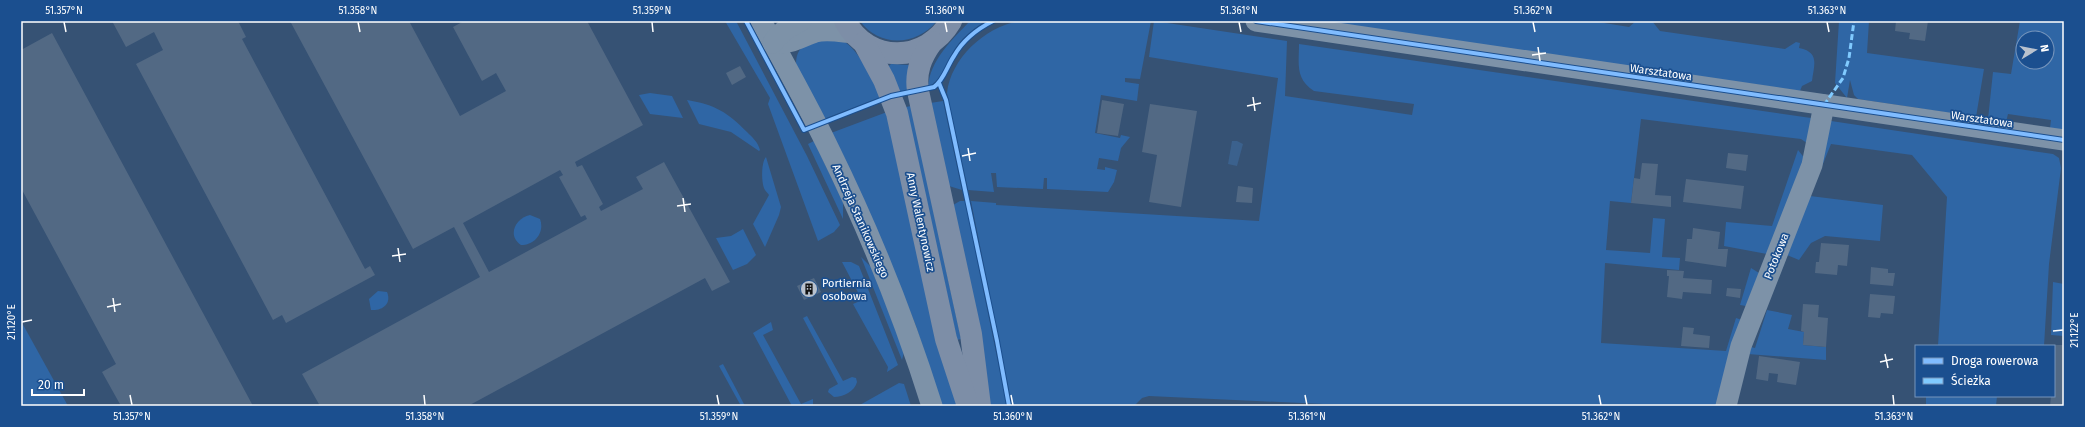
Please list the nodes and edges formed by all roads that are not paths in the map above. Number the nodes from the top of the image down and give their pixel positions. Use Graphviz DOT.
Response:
graph roads {
  1 [pos="761,21"];
  2 [pos="801,21"];
  3 [pos="1256,21"];
  4 [pos="946,28"];
  5 [pos="854,32"];
  6 [pos="773,43"];
  7 [pos="1824,105"];
  8 [pos="2064,140"];
  9 [pos="932,406"];
  10 [pos="968,406"];
  11 [pos="980,406"];
  12 [pos="1726,406"];
  1 -- 6 [label="street, Andrzeja Stanikowskiego"];
  2 -- 6 [label="street"];
  3 -- 7 [label="street, Warsztatowa"];
  4 -- 5 [label="main road"];
  4 -- 11 [label="main road"];
  5 -- 6 [label="street"];
  5 -- 10 [label="main road, Anny Walentynowicz"];
  6 -- 9 [label="street, Andrzeja Stanikowskiego"];
  7 -- 8 [label="street, Warsztatowa"];
  7 -- 12 [label="street, Potokowa"];
}
